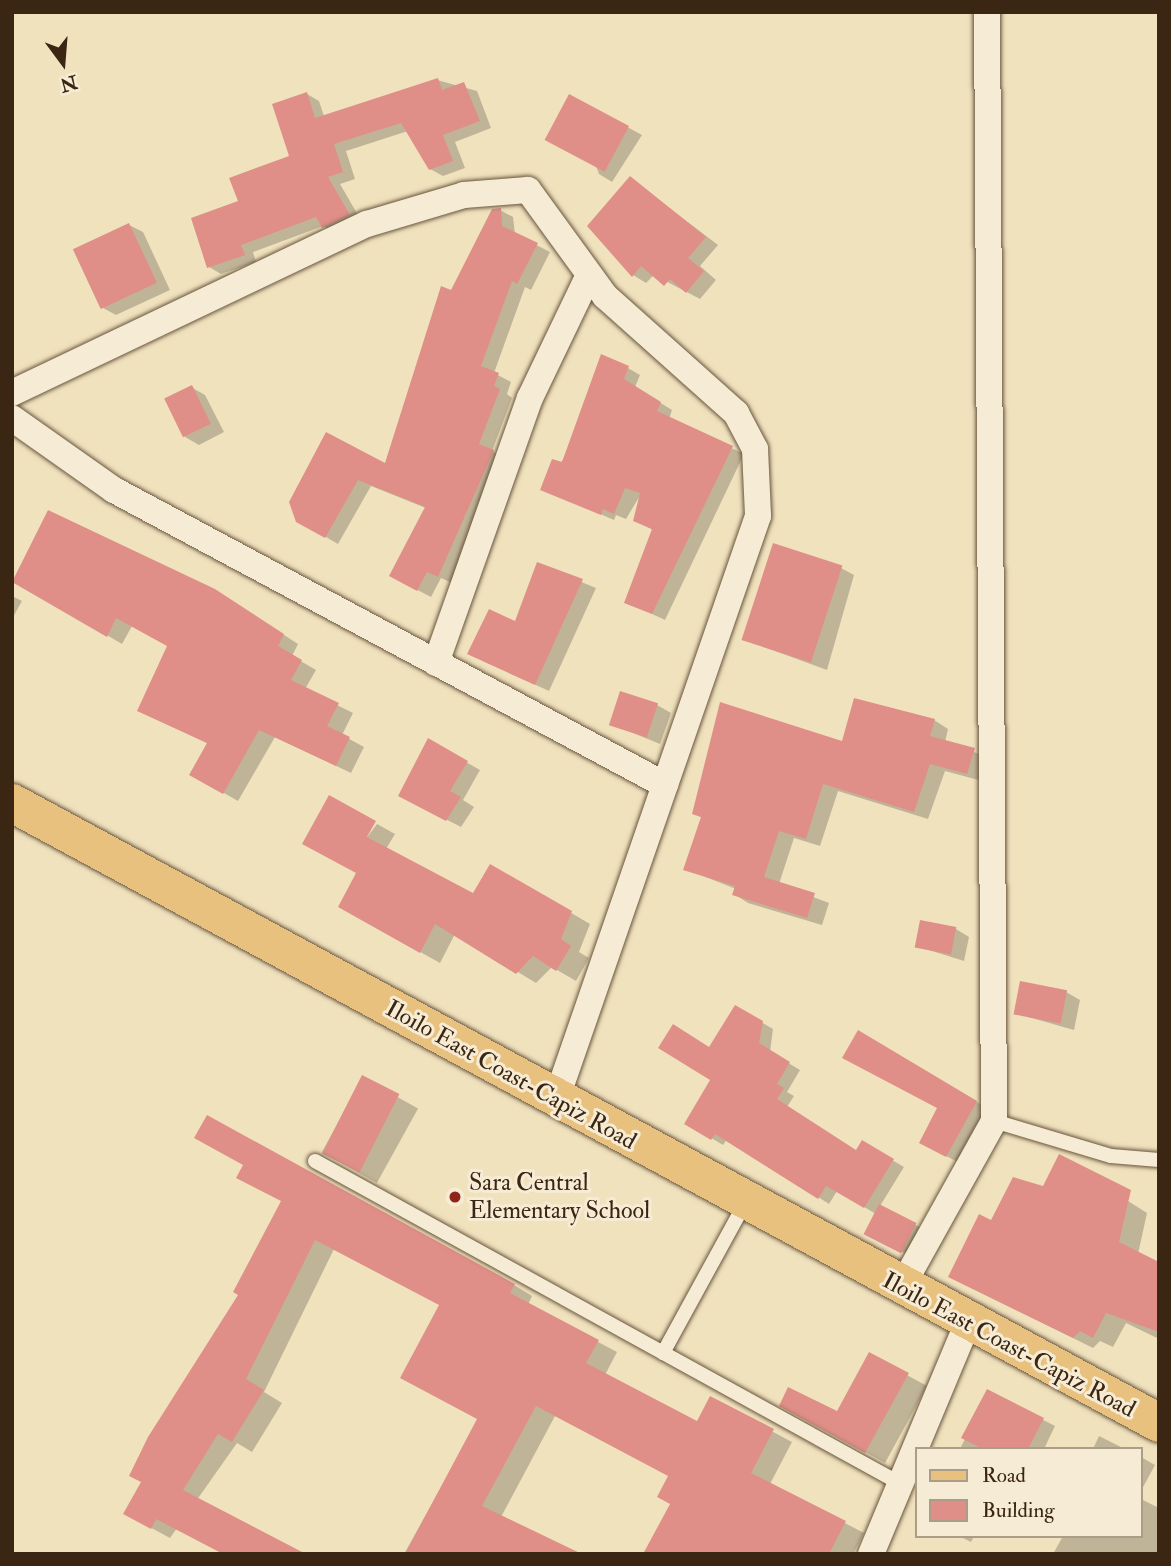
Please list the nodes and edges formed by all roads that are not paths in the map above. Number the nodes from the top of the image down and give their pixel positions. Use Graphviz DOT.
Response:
graph roads {
  1 [pos="987,12"];
  2 [pos="589,275"];
  3 [pos="12,393"];
  4 [pos="12,418"];
  5 [pos="436,663"];
  6 [pos="665,785"];
  7 [pos="12,803"];
  8 [pos="556,1100"];
  9 [pos="994,1121"];
  10 [pos="1159,1160"];
  11 [pos="315,1161"];
  12 [pos="745,1203"];
  13 [pos="901,1288"];
  14 [pos="967,1324"];
  15 [pos="663,1353"];
  16 [pos="1159,1423"];
  17 [pos="916,1447"];
  18 [pos="916,1448"];
  19 [pos="901,1484"];
  20 [pos="880,1551"];
  1 -- 9 [label="street"];
  2 -- 3 [label="street"];
  2 -- 5 [label="street"];
  2 -- 6 [label="street"];
  4 -- 5 [label="street"];
  5 -- 6 [label="street"];
  6 -- 8 [label="street"];
  7 -- 8 [label="main road, Iloilo East Coast-Capiz Road"];
  8 -- 12 [label="main road, Iloilo East Coast-Capiz Road"];
  9 -- 10 [label="lane"];
  9 -- 13 [label="street"];
  11 -- 15 [label="lane"];
  12 -- 13 [label="main road, Iloilo East Coast-Capiz Road"];
  12 -- 15 [label="lane"];
  13 -- 14 [label="main road, Iloilo East Coast-Capiz Road"];
  14 -- 16 [label="main road, Iloilo East Coast-Capiz Road"];
  14 -- 17 [label="street"];
  15 -- 19 [label="lane"];
  18 -- 19 [label="street"];
  19 -- 20 [label="street"];
}
